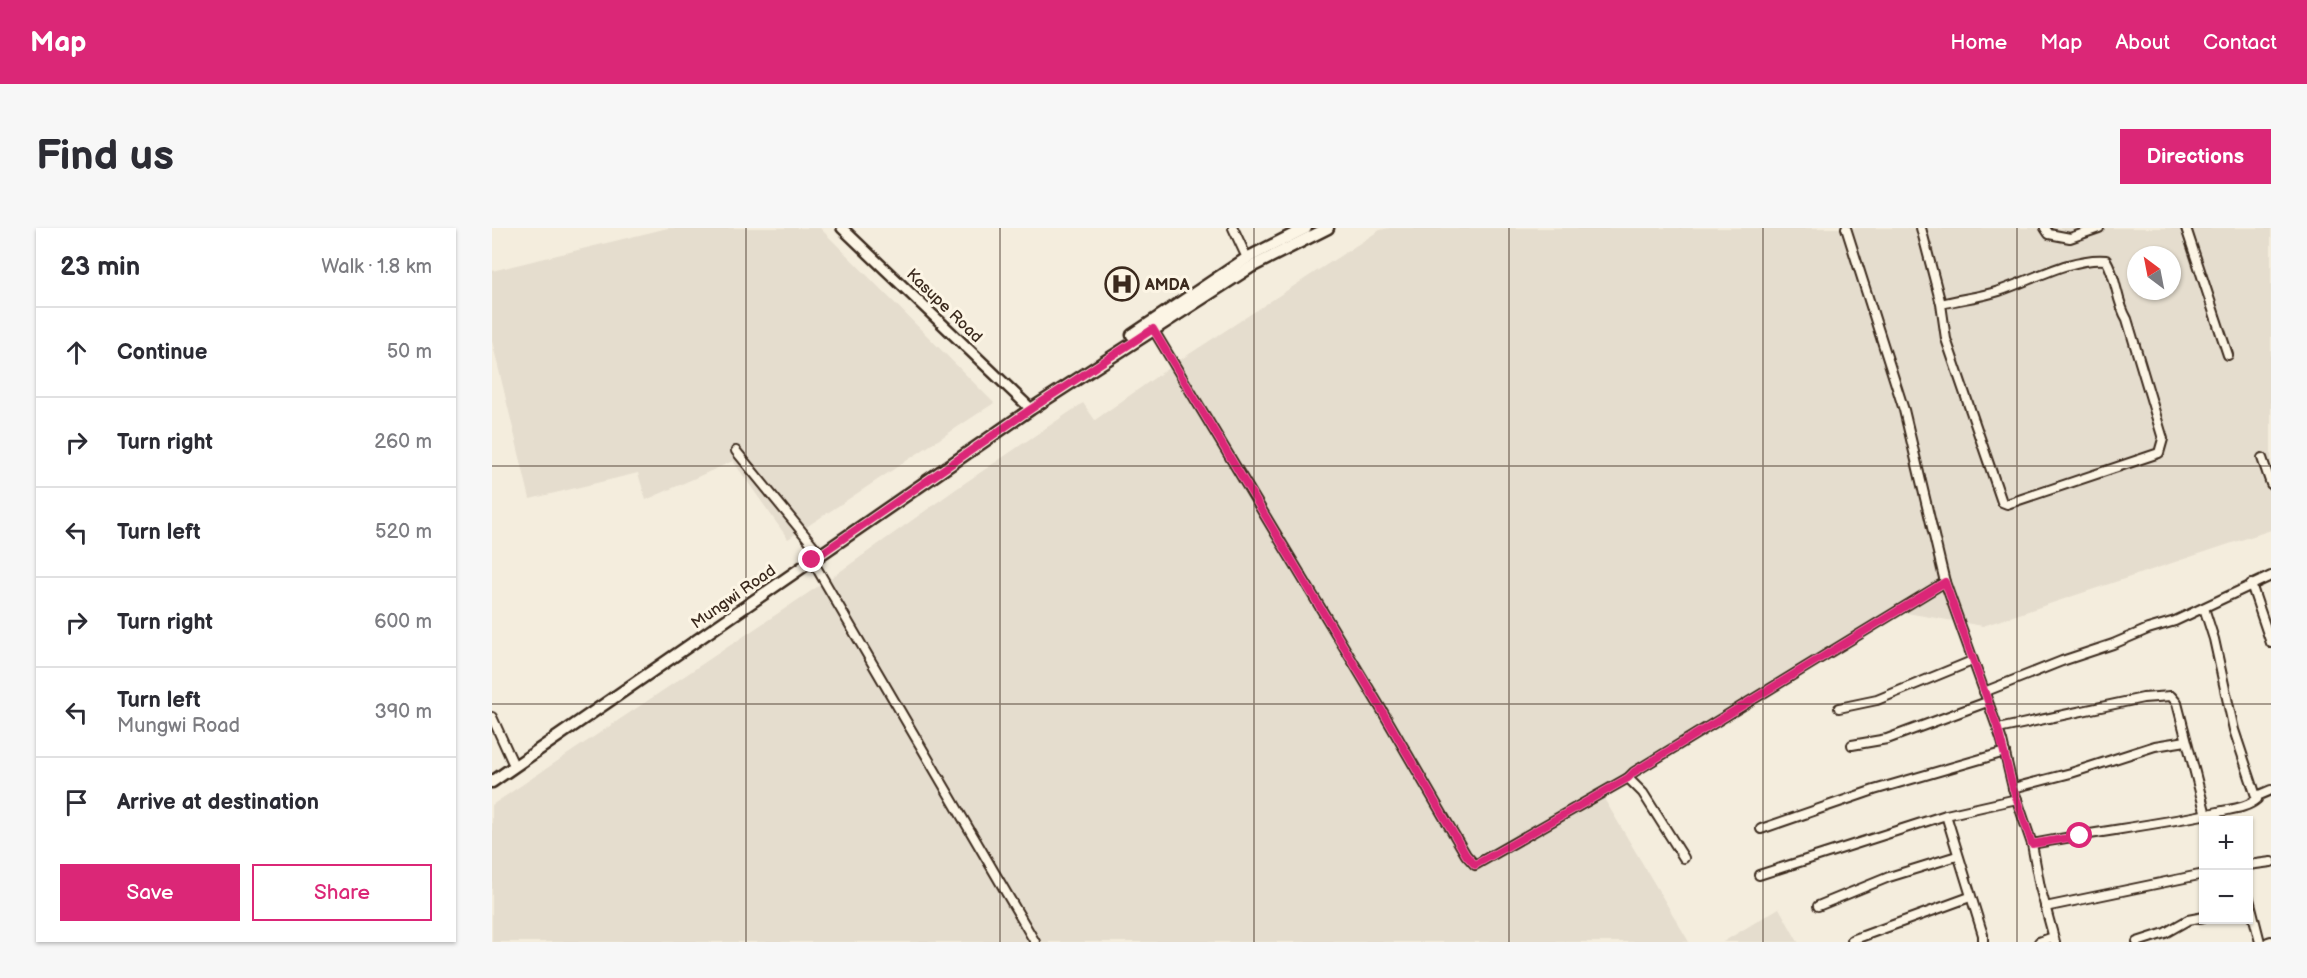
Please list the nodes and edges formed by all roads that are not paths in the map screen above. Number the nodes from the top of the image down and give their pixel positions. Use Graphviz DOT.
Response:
graph roads {
  1 [pos="842,228"];
  2 [pos="1233,228"];
  3 [pos="1306,228"];
  4 [pos="1328,228"];
  5 [pos="1846,228"];
  6 [pos="1920,228"];
  7 [pos="2045,228"];
  8 [pos="2099,228"];
  9 [pos="2186,228"];
  10 [pos="1247,258"];
  11 [pos="1941,304"];
  12 [pos="1153,329"];
  13 [pos="2228,355"];
  14 [pos="1029,407"];
  15 [pos="736,451"];
  16 [pos="2262,458"];
  17 [pos="2271,484"];
  18 [pos="815,555"];
  19 [pos="2271,576"];
  20 [pos="1945,582"];
  21 [pos="2251,584"];
  22 [pos="2204,608"];
  23 [pos="2271,643"];
  24 [pos="1972,661"];
  25 [pos="1984,692"];
  26 [pos="1988,702"];
  27 [pos="1839,708"];
  28 [pos="492,717"];
  29 [pos="1998,729"];
  30 [pos="2186,741"];
  31 [pos="1852,745"];
  32 [pos="2005,752"];
  33 [pos="512,761"];
  34 [pos="492,775"];
  35 [pos="1628,778"];
  36 [pos="492,782"];
  37 [pos="2013,788"];
  38 [pos="2271,790"];
  39 [pos="2257,796"];
  40 [pos="2017,799"];
  41 [pos="2231,810"];
  42 [pos="1946,815"];
  43 [pos="2206,815"];
  44 [pos="2233,816"];
  45 [pos="1761,829"];
  46 [pos="2032,844"];
  47 [pos="1957,856"];
  48 [pos="1684,858"];
  49 [pos="2271,862"];
  50 [pos="2253,864"];
  51 [pos="1760,874"];
  52 [pos="2199,875"];
  53 [pos="1971,897"];
  54 [pos="1818,906"];
  55 [pos="2045,907"];
  56 [pos="2199,918"];
  57 [pos="2253,920"];
  58 [pos="2054,939"];
  59 [pos="1852,940"];
  60 [pos="1035,942"];
  61 [pos="1983,942"];
  62 [pos="2039,942"];
  63 [pos="2137,942"];
  64 [pos="2260,942"];
  1 -- 14 [label="street, Kasupe Road"];
  2 -- 10 [label="street"];
  3 -- 10 [label="main road, Mungwi Road"];
  4 -- 12 [label="main road, Mungwi Road"];
  5 -- 20 [label="street"];
  6 -- 11 [label="street"];
  7 -- 8 [label="street"];
  9 -- 13 [label="street"];
  10 -- 14 [label="main road, Mungwi Road"];
  11 -- 11 [label="street"];
  12 -- 14 [label="main road, Mungwi Road"];
  12 -- 35 [label="street"];
  14 -- 18 [label="main road, Mungwi Road"];
  15 -- 18 [label="street"];
  16 -- 17 [label="street"];
  18 -- 33 [label="main road, Mungwi Road"];
  18 -- 36 [label="main road, Mungwi Road"];
  18 -- 60 [label="street"];
  19 -- 21 [label="street"];
  20 -- 24 [label="street"];
  20 -- 35 [label="street"];
  21 -- 22 [label="street"];
  21 -- 23 [label="street"];
  22 -- 25 [label="street"];
  22 -- 39 [label="street"];
  24 -- 25 [label="street"];
  24 -- 27 [label="street"];
  25 -- 26 [label="street"];
  26 -- 29 [label="street"];
  26 -- 31 [label="street"];
  28 -- 33 [label="street"];
  29 -- 30 [label="street"];
  29 -- 32 [label="street"];
  30 -- 37 [label="street"];
  30 -- 43 [label="street"];
  32 -- 37 [label="street"];
  32 -- 45 [label="street"];
  33 -- 34 [label="main road, Mungwi Road"];
  35 -- 48 [label="street"];
  37 -- 40 [label="street"];
  38 -- 39 [label="street"];
  39 -- 41 [label="street"];
  40 -- 42 [label="street"];
  40 -- 46 [label="street"];
  41 -- 43 [label="street"];
  41 -- 44 [label="street"];
  42 -- 47 [label="street"];
  42 -- 51 [label="street"];
  43 -- 46 [label="street"];
  46 -- 55 [label="street"];
  47 -- 53 [label="street"];
  47 -- 54 [label="street"];
  49 -- 50 [label="street"];
  52 -- 55 [label="street"];
  53 -- 59 [label="street"];
  53 -- 61 [label="street"];
  55 -- 58 [label="street"];
  56 -- 63 [label="street"];
  57 -- 64 [label="street"];
  58 -- 62 [label="street"];
}
